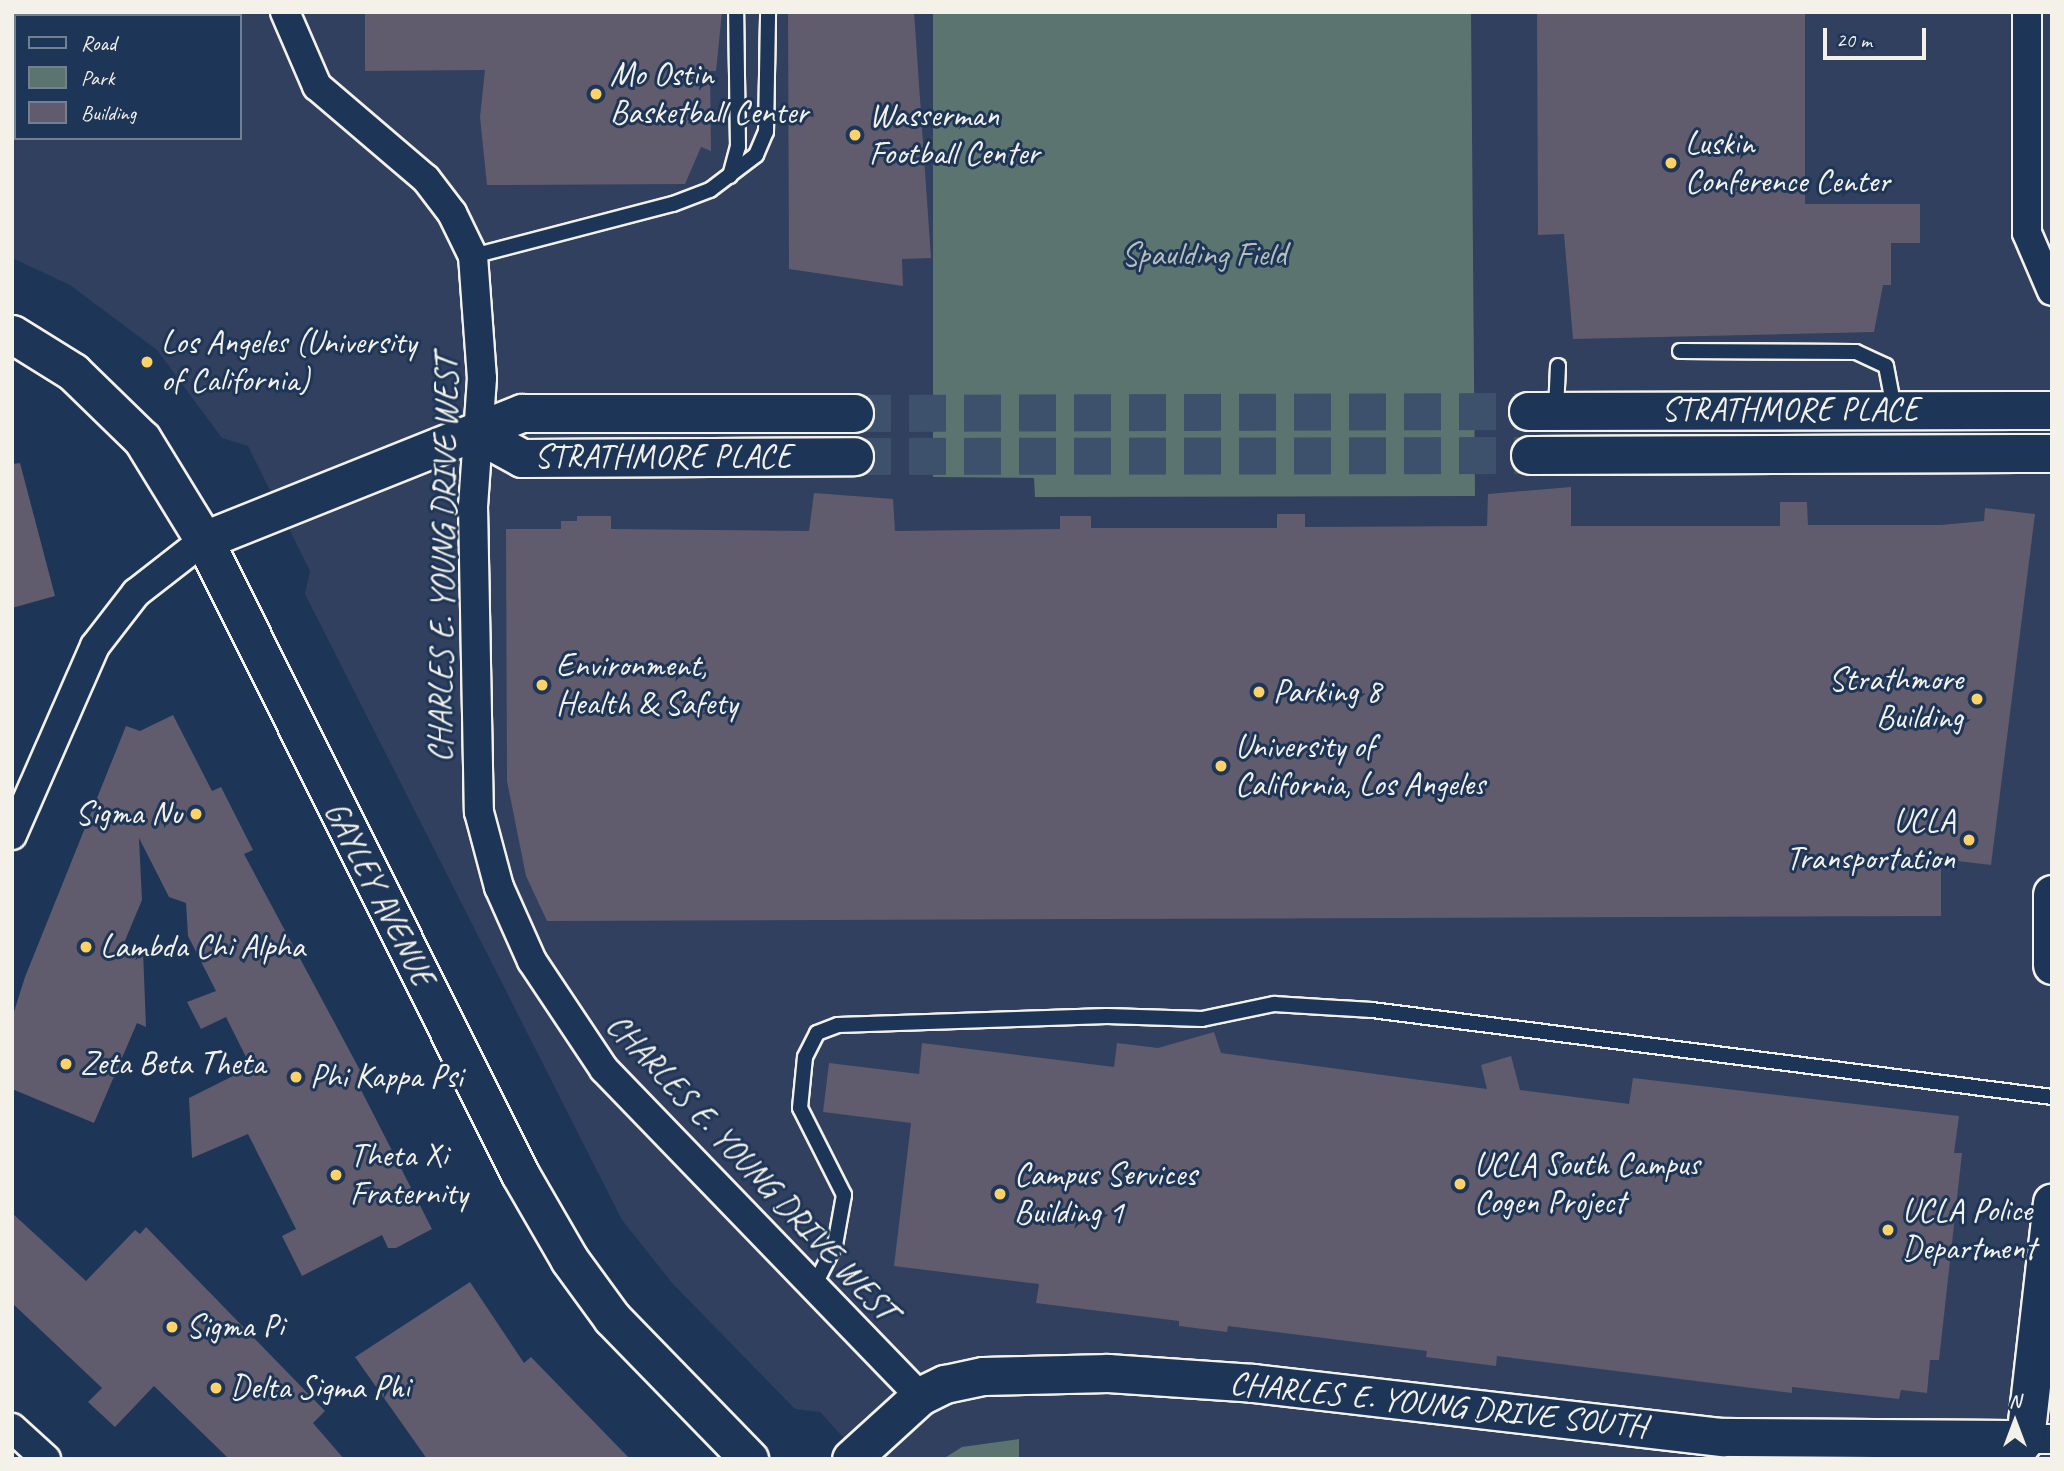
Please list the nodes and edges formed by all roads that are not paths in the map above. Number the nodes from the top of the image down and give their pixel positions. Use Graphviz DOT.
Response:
graph roads {
  1 [pos="285,12"];
  2 [pos="736,12"];
  3 [pos="768,12"];
  4 [pos="2025,14"];
  5 [pos="730,176"];
  6 [pos="473,256"];
  7 [pos="2043,260"];
  8 [pos="2052,291"];
  9 [pos="12,334"];
  10 [pos="1679,351"];
  11 [pos="1558,366"];
  12 [pos="1894,410"];
  13 [pos="2052,410"];
  14 [pos="1542,411"];
  15 [pos="854,413"];
  16 [pos="478,434"];
  17 [pos="2052,453"];
  18 [pos="1530,455"];
  19 [pos="854,456"];
  20 [pos="204,540"];
  21 [pos="12,835"];
  22 [pos="2052,894"];
  23 [pos="2052,965"];
  24 [pos="2052,1097"];
  25 [pos="2052,1203"];
  26 [pos="813,1288"];
  27 [pos="920,1396"];
  28 [pos="12,1428"];
  29 [pos="2029,1449"];
  30 [pos="47,1459"];
  31 [pos="749,1459"];
  32 [pos="851,1459"];
  1 -- 6 [label="street, CHARLES E. YOUNG DRIVE WEST"];
  2 -- 5 [label="lane"];
  3 -- 5 [label="lane"];
  4 -- 7 [label="street"];
  5 -- 6 [label="lane"];
  6 -- 16 [label="street, CHARLES E. YOUNG DRIVE WEST"];
  7 -- 8 [label="street"];
  9 -- 20 [label="street, GAYLEY AVENUE"];
  10 -- 12 [label="lane"];
  11 -- 14 [label="lane"];
  12 -- 13 [label="street, STRATHMORE PLACE"];
  12 -- 14 [label="street, STRATHMORE PLACE"];
  15 -- 16 [label="street, STRATHMORE PLACE"];
  16 -- 19 [label="street, STRATHMORE PLACE"];
  16 -- 20 [label="street, STRATHMORE PLACE"];
  16 -- 26 [label="street, CHARLES E. YOUNG DRIVE WEST"];
  17 -- 18 [label="street, STRATHMORE PLACE"];
  20 -- 21 [label="street"];
  20 -- 31 [label="street, GAYLEY AVENUE"];
  22 -- 23 [label="street"];
  24 -- 26 [label="lane"];
  25 -- 29 [label="street"];
  26 -- 27 [label="street, CHARLES E. YOUNG DRIVE WEST"];
  27 -- 29 [label="street, CHARLES E. YOUNG DRIVE SOUTH"];
  27 -- 32 [label="street, CHARLES E. YOUNG DRIVE SOUTH"];
  28 -- 30 [label="street"];
}
